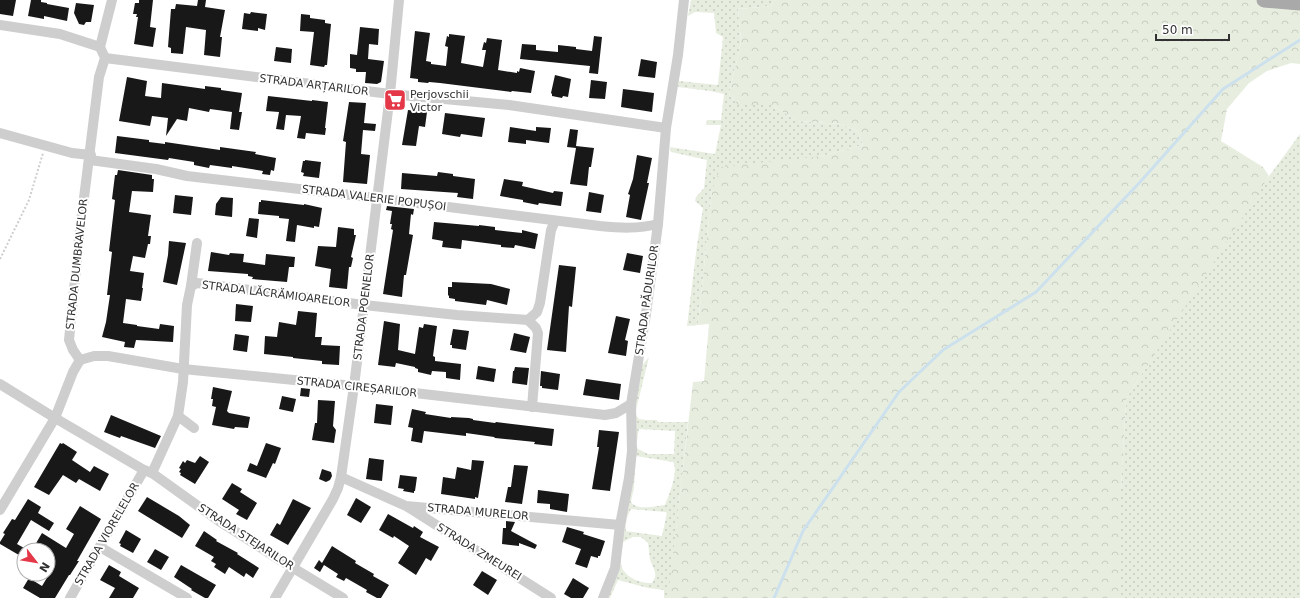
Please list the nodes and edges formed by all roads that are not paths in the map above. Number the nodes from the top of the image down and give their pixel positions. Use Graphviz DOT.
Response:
graph roads {
  1 [pos="112,0"];
  2 [pos="399,0"];
  3 [pos="684,0"];
  4 [pos="1264,0"];
  5 [pos="1300,3"];
  6 [pos="0,25"];
  7 [pos="100,47"];
  8 [pos="105,58"];
  9 [pos="390,94"];
  10 [pos="666,128"];
  11 [pos="0,133"];
  12 [pos="90,157"];
  13 [pos="377,198"];
  14 [pos="555,221"];
  15 [pos="658,224"];
  16 [pos="197,243"];
  17 [pos="191,286"];
  18 [pos="364,305"];
  19 [pos="528,320"];
  20 [pos="80,360"];
  21 [pos="183,369"];
  22 [pos="0,384"];
  23 [pos="354,386"];
  24 [pos="631,404"];
  25 [pos="532,407"];
  26 [pos="178,416"];
  27 [pos="55,418"];
  28 [pos="194,428"];
  29 [pos="148,471"];
  30 [pos="341,477"];
  31 [pos="406,506"];
  32 [pos="0,510"];
  33 [pos="620,525"];
  34 [pos="100,547"];
  35 [pos="293,568"];
  36 [pos="70,598"];
  37 [pos="187,598"];
  38 [pos="275,598"];
  39 [pos="343,598"];
  40 [pos="551,598"];
  41 [pos="603,598"];
  1 -- 7 [label="street"];
  2 -- 9 [label="street, STRADA POENELOR"];
  3 -- 10 [label="street, STRADA PĂDURILOR"];
  4 -- 5 [label="main road"];
  6 -- 7 [label="street"];
  7 -- 8 [label="street"];
  8 -- 9 [label="street, STRADA ARȚARILOR"];
  8 -- 12 [label="street, STRADA DUMBRAVELOR"];
  9 -- 10 [label="street, STRADA ARȚARILOR"];
  9 -- 13 [label="street, STRADA POENELOR"];
  10 -- 15 [label="street, STRADA PĂDURILOR"];
  11 -- 12 [label="street, STRADA VALERIE POPUȘOI"];
  12 -- 13 [label="street, STRADA VALERIE POPUȘOI"];
  12 -- 20 [label="street, STRADA DUMBRAVELOR"];
  13 -- 14 [label="street, STRADA VALERIE POPUȘOI"];
  13 -- 18 [label="street, STRADA POENELOR"];
  14 -- 15 [label="street, STRADA VALERIE POPUȘOI"];
  14 -- 19 [label="street"];
  15 -- 24 [label="street, STRADA PĂDURILOR"];
  16 -- 17 [label="street"];
  17 -- 18 [label="street, STRADA LĂCRĂMIOARELOR"];
  17 -- 21 [label="street"];
  18 -- 19 [label="street, STRADA LĂCRĂMIOARELOR"];
  18 -- 23 [label="street, STRADA POENELOR"];
  19 -- 25 [label="street"];
  20 -- 21 [label="street, STRADA CIREȘARILOR"];
  20 -- 27 [label="street"];
  21 -- 23 [label="street, STRADA CIREȘARILOR"];
  21 -- 26 [label="street"];
  22 -- 27 [label="street, STRADA STEJARILOR"];
  23 -- 25 [label="street, STRADA CIREȘARILOR"];
  23 -- 30 [label="street, STRADA POENELOR"];
  24 -- 25 [label="street, STRADA CIREȘARILOR"];
  24 -- 33 [label="street, STRADA PĂDURILOR"];
  26 -- 28 [label="street"];
  26 -- 29 [label="street"];
  27 -- 29 [label="street, STRADA STEJARILOR"];
  27 -- 32 [label="street"];
  29 -- 34 [label="street, STRADA VIORELELOR"];
  29 -- 35 [label="street, STRADA STEJARILOR"];
  30 -- 31 [label="street, STRADA MURELOR"];
  30 -- 35 [label="street, STRADA POENELOR"];
  31 -- 33 [label="street, STRADA MURELOR"];
  31 -- 40 [label="street, STRADA ZMEUREI"];
  33 -- 41 [label="street, STRADA PĂDURILOR"];
  34 -- 36 [label="street, STRADA VIORELELOR"];
  34 -- 37 [label="street"];
  35 -- 38 [label="street, STRADA POENELOR"];
  35 -- 39 [label="street, STRADA STEJARILOR"];
}
